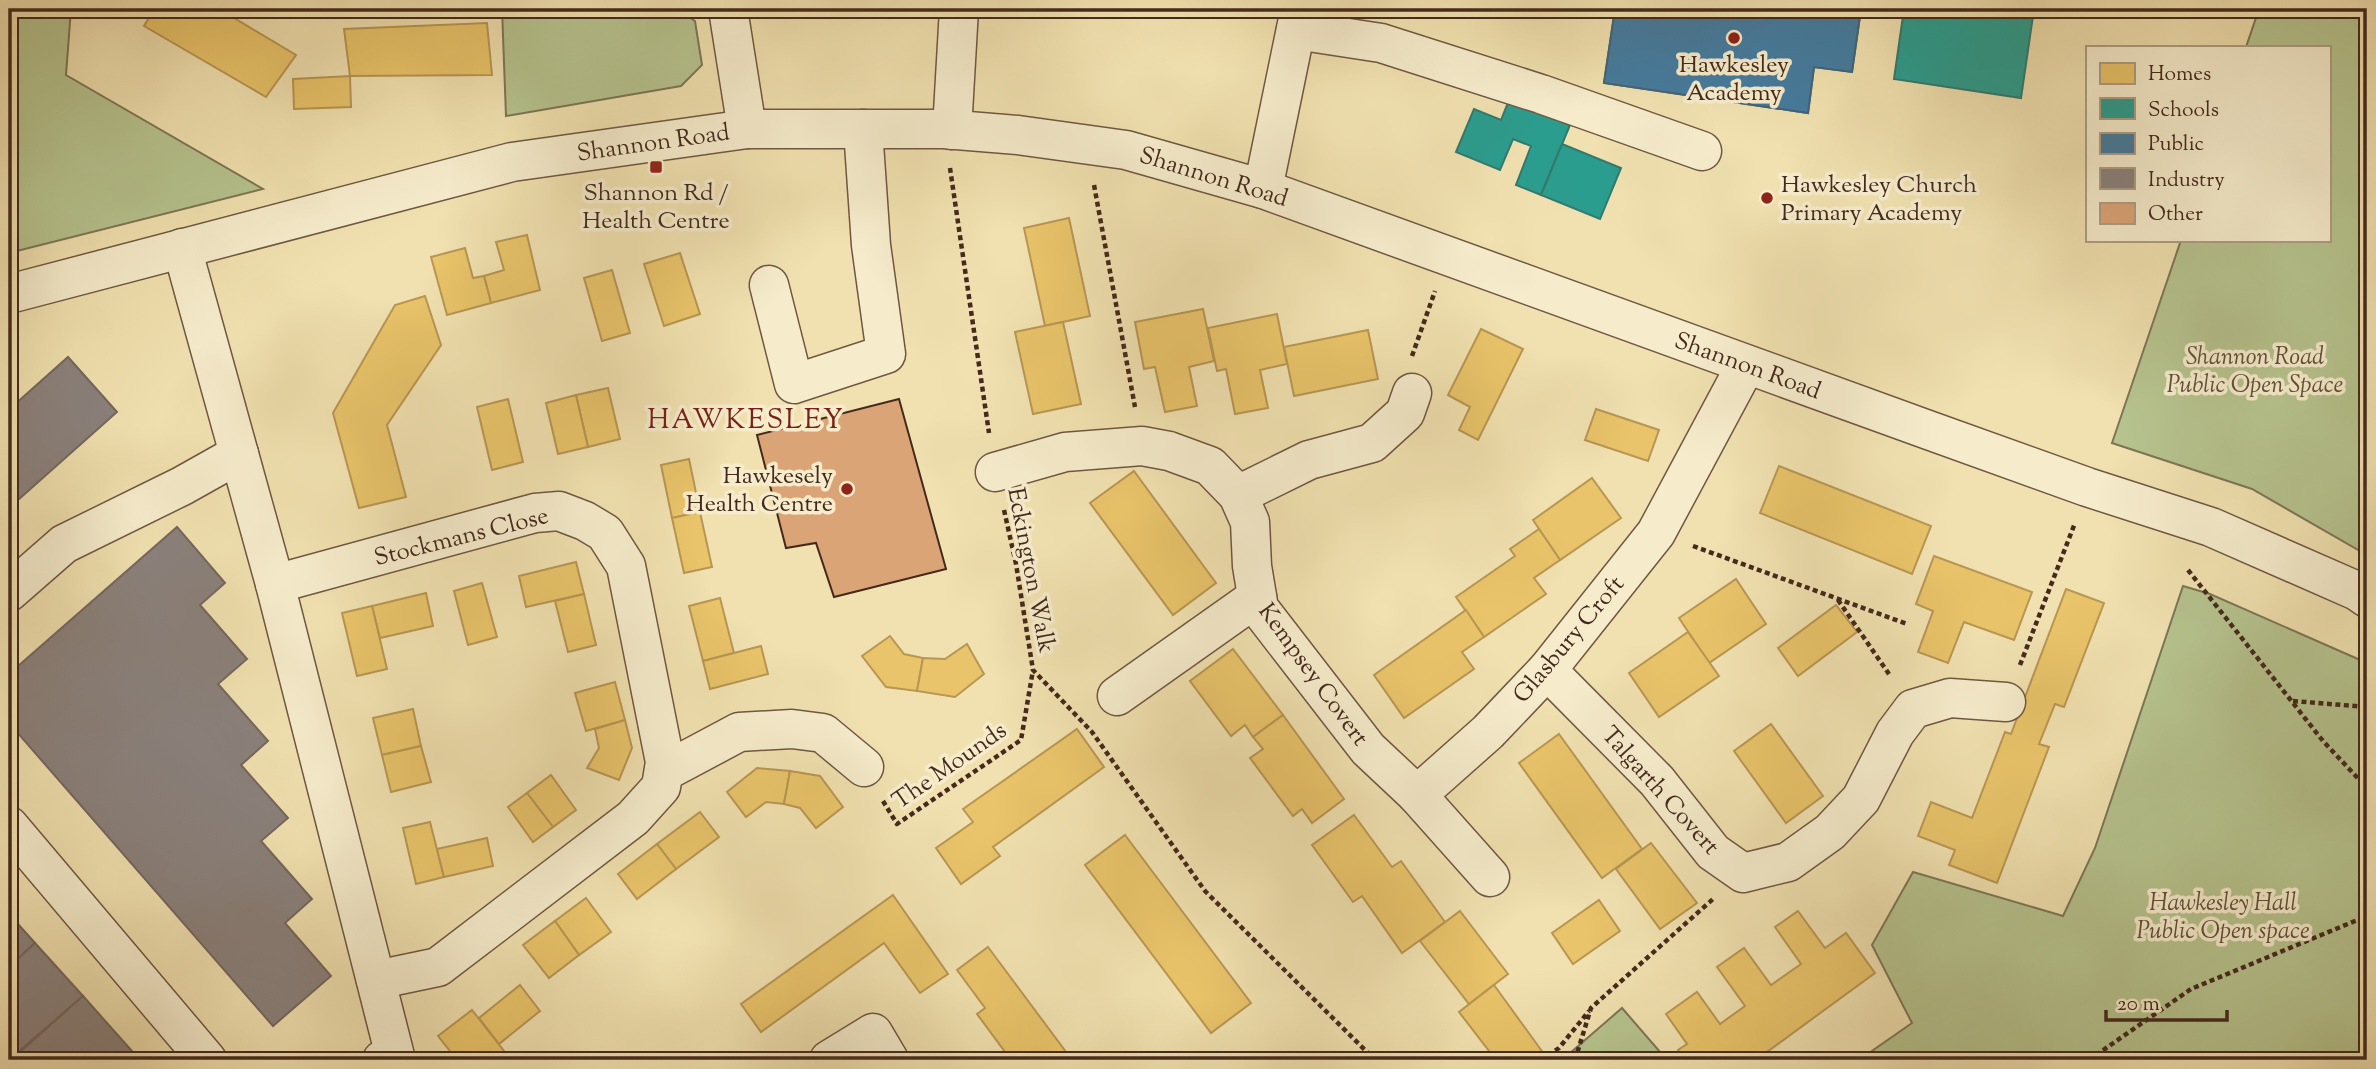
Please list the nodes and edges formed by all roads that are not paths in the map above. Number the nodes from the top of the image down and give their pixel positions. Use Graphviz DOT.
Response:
graph roads {
  1 [pos="728,9"];
  2 [pos="959,9"];
  3 [pos="1298,20"];
  4 [pos="747,129"];
  5 [pos="863,129"];
  6 [pos="948,130"];
  7 [pos="1702,151"];
  8 [pos="1263,189"];
  9 [pos="182,248"];
  10 [pos="769,285"];
  11 [pos="9,294"];
  12 [pos="1746,365"];
  13 [pos="1412,393"];
  14 [pos="239,454"];
  15 [pos="995,472"];
  16 [pos="1238,495"];
  17 [pos="275,584"];
  18 [pos="9,592"];
  19 [pos="1257,597"];
  20 [pos="2367,598"];
  21 [pos="1547,670"];
  22 [pos="1117,696"];
  23 [pos="2006,702"];
  24 [pos="863,767"];
  25 [pos="664,772"];
  26 [pos="1416,794"];
  27 [pos="9,826"];
  28 [pos="1490,877"];
  29 [pos="376,981"];
  30 [pos="389,1058"];
  31 [pos="207,1060"];
  32 [pos="829,1060"];
  33 [pos="889,1060"];
  1 -- 4 [label="street"];
  2 -- 6 [label="street"];
  3 -- 7 [label="street"];
  3 -- 8 [label="street"];
  4 -- 5 [label="street, Shannon Road"];
  4 -- 9 [label="street, Shannon Road"];
  5 -- 6 [label="street, Shannon Road"];
  5 -- 10 [label="street"];
  6 -- 8 [label="street, Shannon Road"];
  8 -- 12 [label="street, Shannon Road"];
  9 -- 11 [label="street, Shannon Road"];
  9 -- 14 [label="street"];
  12 -- 20 [label="street, Shannon Road"];
  12 -- 21 [label="street, Glasbury Croft"];
  13 -- 16 [label="street"];
  14 -- 17 [label="street"];
  14 -- 18 [label="street"];
  15 -- 16 [label="street, Kempsey Covert"];
  16 -- 19 [label="street, Kempsey Covert"];
  17 -- 25 [label="street, Stockmans Close"];
  17 -- 29 [label="street"];
  19 -- 22 [label="street"];
  19 -- 26 [label="street, Kempsey Covert"];
  21 -- 23 [label="street, Talgarth Covert"];
  21 -- 26 [label="street, Glasbury Croft"];
  24 -- 25 [label="street"];
  25 -- 29 [label="street"];
  26 -- 28 [label="street"];
  27 -- 31 [label="street"];
  29 -- 30 [label="street"];
  32 -- 33 [label="street"];
}
